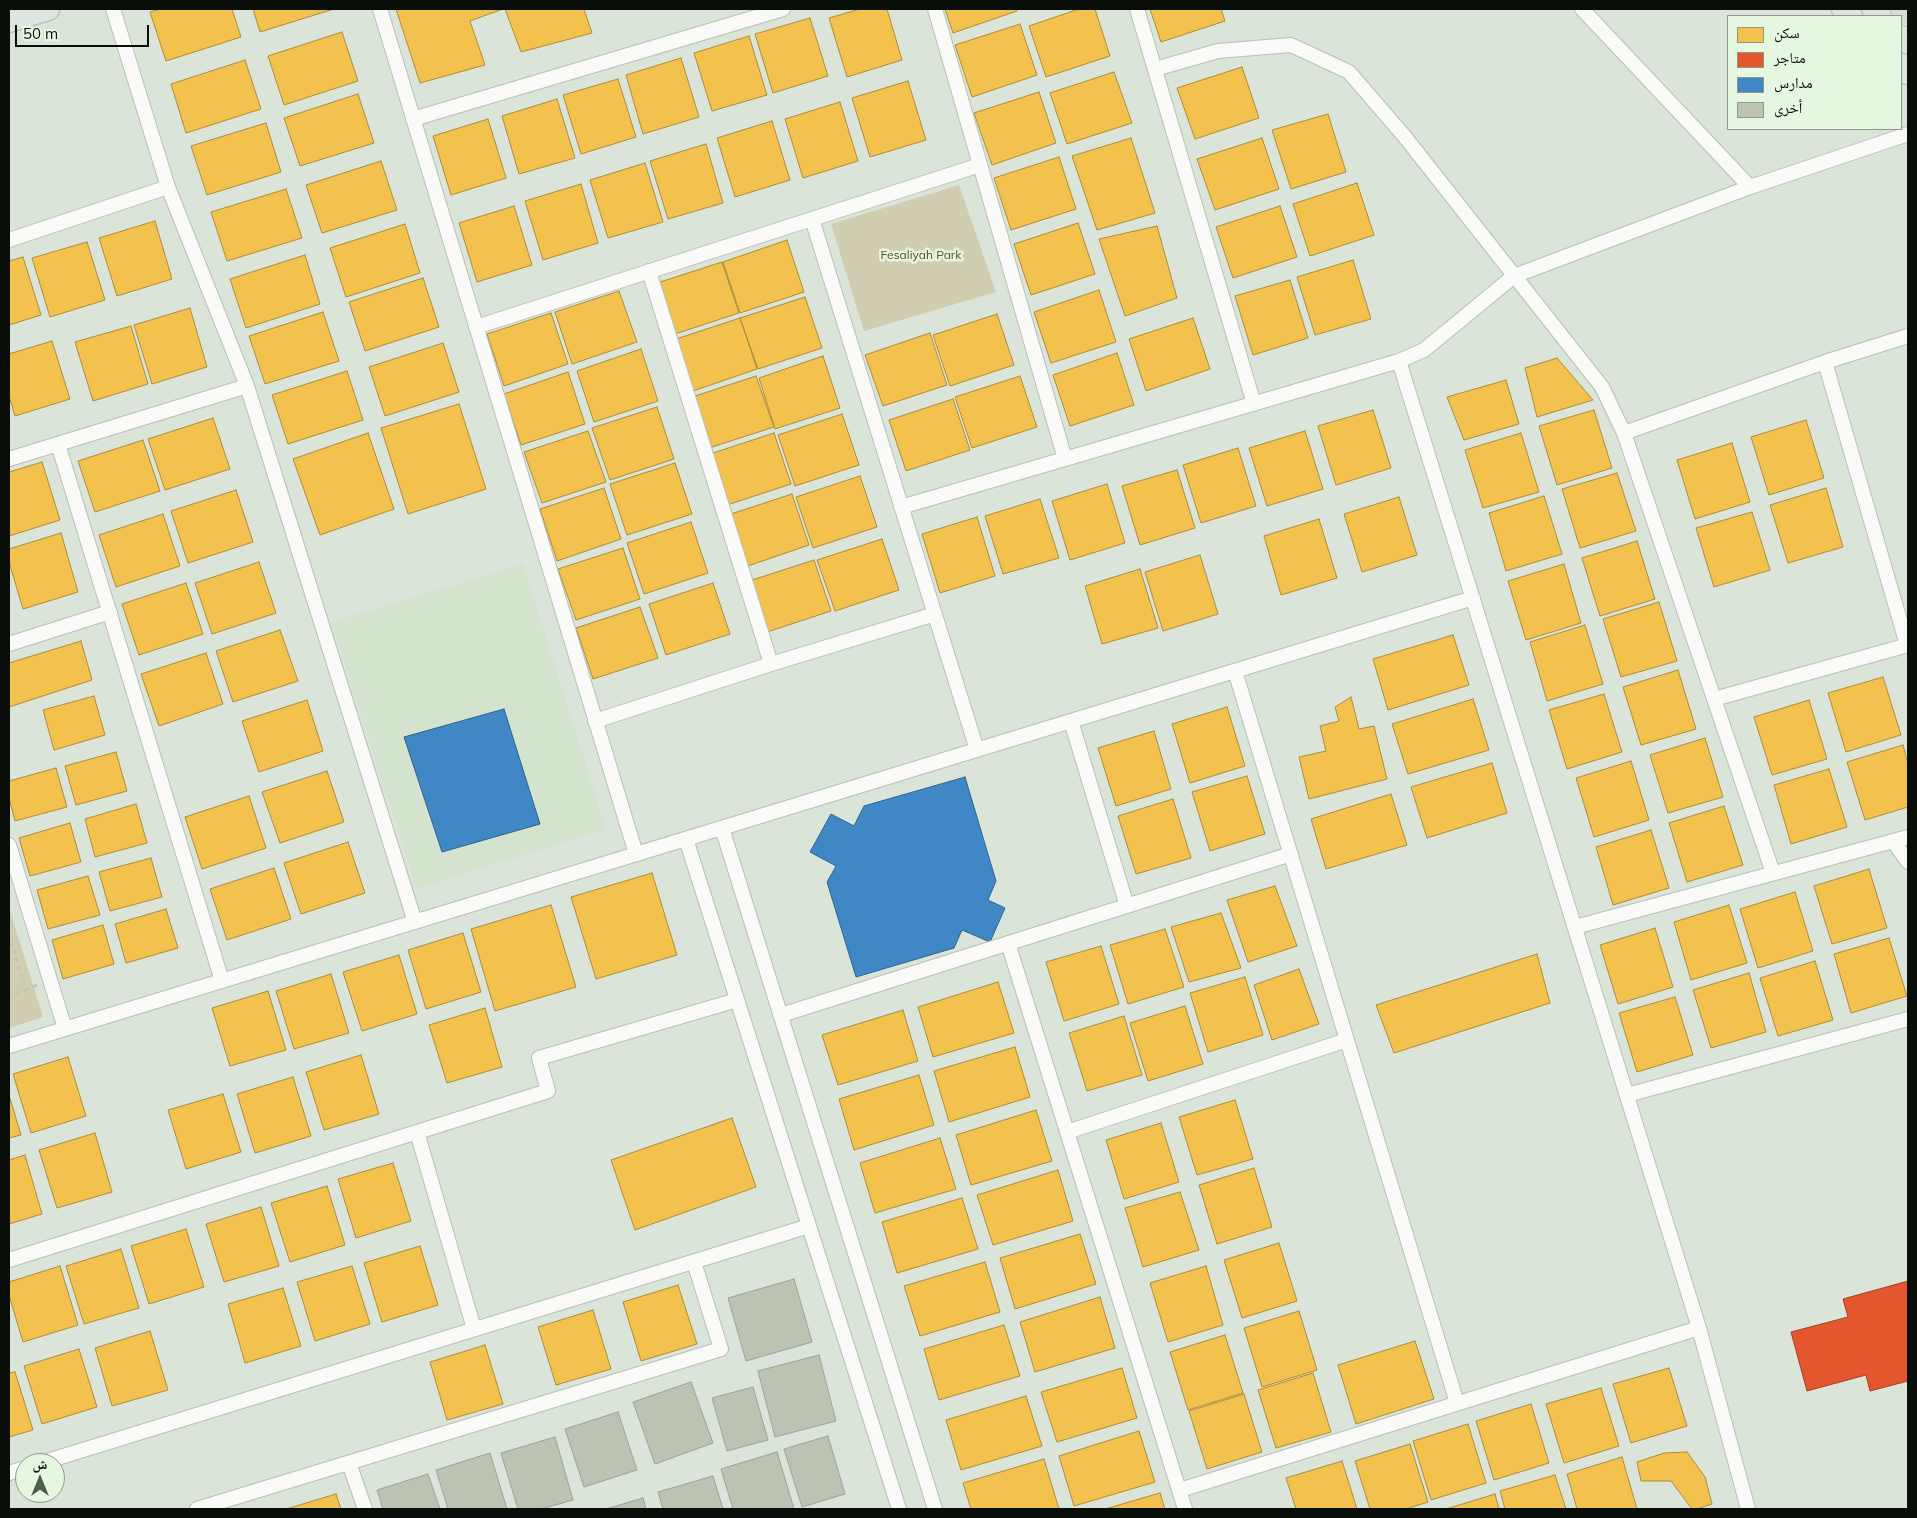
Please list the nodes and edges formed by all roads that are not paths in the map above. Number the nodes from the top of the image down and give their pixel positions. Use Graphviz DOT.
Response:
graph roads {
  1 [pos="48,9"];
  2 [pos="114,9"];
  3 [pos="380,9"];
  4 [pos="783,9"];
  5 [pos="935,9"];
  6 [pos="1137,9"];
  7 [pos="1582,9"];
  8 [pos="1903,9"];
  9 [pos="1908,14"];
  10 [pos="9,20"];
  11 [pos="1155,69"];
  12 [pos="413,119"];
  13 [pos="1908,134"];
  14 [pos="980,165"];
  15 [pos="168,187"];
  16 [pos="1750,187"];
  17 [pos="812,219"];
  18 [pos="9,240"];
  19 [pos="649,272"];
  20 [pos="1514,276"];
  21 [pos="476,327"];
  22 [pos="1908,337"];
  23 [pos="1399,362"];
  24 [pos="1825,362"];
  25 [pos="247,386"];
  26 [pos="1254,404"];
  27 [pos="1624,433"];
  28 [pos="58,444"];
  29 [pos="9,459"];
  30 [pos="1065,459"];
  31 [pos="901,507"];
  32 [pos="1473,598"];
  33 [pos="110,612"];
  34 [pos="935,614"];
  35 [pos="9,644"];
  36 [pos="1908,645"];
  37 [pos="771,664"];
  38 [pos="1235,671"];
  39 [pos="1714,699"];
  40 [pos="595,720"];
  41 [pos="1071,721"];
  42 [pos="977,750"];
  43 [pos="722,828"];
  44 [pos="1908,837"];
  45 [pos="686,839"];
  46 [pos="1892,841"];
  47 [pos="9,845"];
  48 [pos="636,854"];
  49 [pos="1290,854"];
  50 [pos="1908,862"];
  51 [pos="1773,874"];
  52 [pos="1127,906"];
  53 [pos="415,922"];
  54 [pos="1575,927"];
  55 [pos="1008,943"];
  56 [pos="222,981"];
  57 [pos="737,1000"];
  58 [pos="781,1015"];
  59 [pos="1908,1019"];
  60 [pos="65,1029"];
  61 [pos="1347,1040"];
  62 [pos="9,1046"];
  63 [pos="1627,1095"];
  64 [pos="417,1132"];
  65 [pos="1067,1132"];
  66 [pos="808,1226"];
  67 [pos="9,1260"];
  68 [pos="694,1262"];
  69 [pos="1699,1328"];
  70 [pos="474,1329"];
  71 [pos="1458,1403"];
  72 [pos="65,1456"];
  73 [pos="349,1463"];
  74 [pos="1180,1490"];
  75 [pos="197,1509"];
  76 [pos="365,1509"];
  77 [pos="899,1509"];
  78 [pos="936,1509"];
  79 [pos="1185,1509"];
  80 [pos="1748,1509"];
  1 -- 10 [label="main road"];
  2 -- 15 [label="street"];
  3 -- 12 [label="street"];
  4 -- 12 [label="street"];
  5 -- 14 [label="street"];
  6 -- 11 [label="street"];
  7 -- 16 [label="street"];
  8 -- 9 [label="highway"];
  11 -- 20 [label="street"];
  11 -- 26 [label="street"];
  12 -- 21 [label="street"];
  13 -- 16 [label="street"];
  14 -- 17 [label="street"];
  14 -- 30 [label="street"];
  15 -- 18 [label="street"];
  15 -- 25 [label="street"];
  16 -- 20 [label="street"];
  17 -- 19 [label="street"];
  17 -- 31 [label="street"];
  19 -- 21 [label="street"];
  19 -- 37 [label="street"];
  20 -- 23 [label="street"];
  20 -- 27 [label="street"];
  21 -- 40 [label="street"];
  22 -- 24 [label="street"];
  23 -- 26 [label="street"];
  23 -- 32 [label="street"];
  24 -- 27 [label="street"];
  24 -- 36 [label="street"];
  25 -- 28 [label="street"];
  25 -- 53 [label="street"];
  26 -- 30 [label="street"];
  27 -- 39 [label="street"];
  28 -- 29 [label="street"];
  28 -- 33 [label="street"];
  30 -- 31 [label="street"];
  31 -- 34 [label="street"];
  32 -- 38 [label="street"];
  32 -- 54 [label="street"];
  33 -- 35 [label="street"];
  33 -- 56 [label="street"];
  34 -- 37 [label="street"];
  34 -- 42 [label="street"];
  36 -- 39 [label="street"];
  37 -- 40 [label="street"];
  38 -- 41 [label="street"];
  38 -- 49 [label="street"];
  39 -- 51 [label="street"];
  40 -- 48 [label="street"];
  41 -- 42 [label="street"];
  41 -- 52 [label="street"];
  42 -- 43 [label="street"];
  43 -- 45 [label="street"];
  43 -- 58 [label="street"];
  44 -- 46 [label="street"];
  45 -- 48 [label="street"];
  45 -- 57 [label="street"];
  46 -- 50 [label="street"];
  46 -- 51 [label="street"];
  47 -- 60 [label="street"];
  48 -- 53 [label="street"];
  49 -- 52 [label="street"];
  49 -- 61 [label="street"];
  51 -- 54 [label="street"];
  52 -- 55 [label="street"];
  53 -- 56 [label="street"];
  54 -- 63 [label="street"];
  55 -- 58 [label="street"];
  55 -- 65 [label="street"];
  56 -- 60 [label="street"];
  57 -- 64 [label="street"];
  57 -- 66 [label="street"];
  58 -- 78 [label="street"];
  59 -- 63 [label="street"];
  60 -- 62 [label="street"];
  61 -- 65 [label="street"];
  61 -- 71 [label="street"];
  63 -- 69 [label="street"];
  64 -- 67 [label="street"];
  64 -- 70 [label="street"];
  65 -- 74 [label="street"];
  66 -- 68 [label="street"];
  66 -- 77 [label="street"];
  68 -- 70 [label="street"];
  68 -- 73 [label="street"];
  69 -- 71 [label="street"];
  69 -- 80 [label="street"];
  70 -- 72 [label="street"];
  71 -- 74 [label="street"];
  73 -- 75 [label="street"];
  73 -- 76 [label="street"];
  74 -- 79 [label="street"];
}
